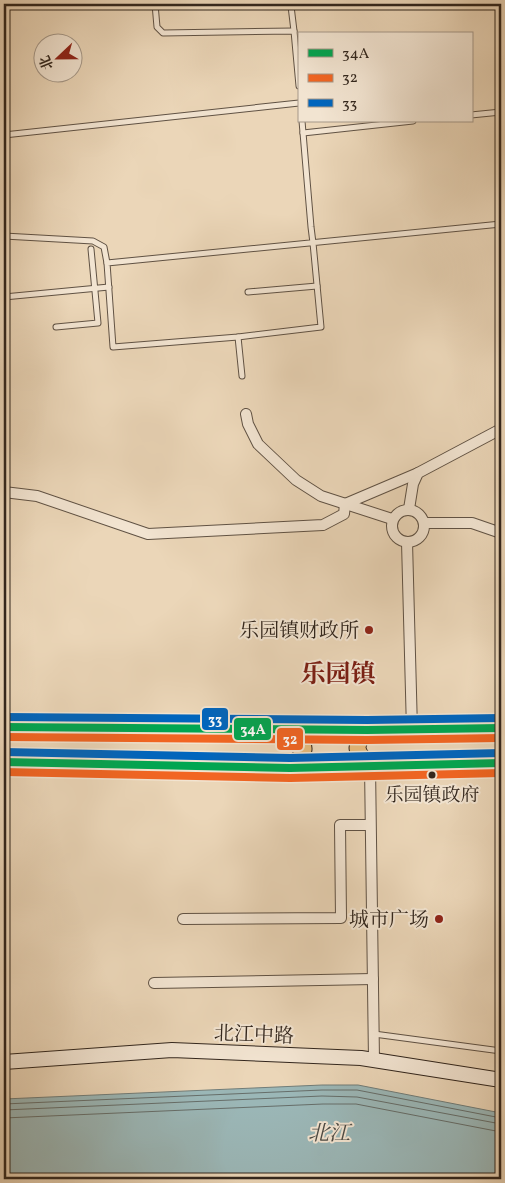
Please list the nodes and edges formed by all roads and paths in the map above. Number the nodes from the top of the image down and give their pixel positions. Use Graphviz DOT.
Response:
graph roads {
  1 [pos="155,4"];
  2 [pos="309,4"];
  3 [pos="294,31"];
  4 [pos="298,75"];
  5 [pos="298,103"];
  6 [pos="501,112"];
  7 [pos="472,115"];
  8 [pos="302,122"];
  9 [pos="404,122"];
  10 [pos="303,133"];
  11 [pos="4,135"];
  12 [pos="501,224"];
  13 [pos="4,236"];
  14 [pos="313,243"];
  15 [pos="91,249"];
  16 [pos="107,263"];
  17 [pos="318,286"];
  18 [pos="109,287"];
  19 [pos="95,288"];
  20 [pos="248,292"];
  21 [pos="4,297"];
  22 [pos="56,327"];
  23 [pos="238,337"];
  24 [pos="242,376"];
  25 [pos="246,414"];
  26 [pos="501,429"];
  27 [pos="418,473"];
  28 [pos="4,492"];
  29 [pos="345,504"];
  30 [pos="409,509"];
  31 [pos="392,519"];
  32 [pos="424,523"];
  33 [pos="501,533"];
  34 [pos="407,542"];
  35 [pos="4,727"];
  36 [pos="501,728"];
  37 [pos="293,730"];
  38 [pos="367,730"];
  39 [pos="412,730"];
  40 [pos="4,762"];
  41 [pos="501,763"];
  42 [pos="370,766"];
  43 [pos="290,768"];
  44 [pos="370,825"];
  45 [pos="184,919"];
  46 [pos="373,979"];
  47 [pos="154,983"];
  48 [pos="374,1034"];
  49 [pos="501,1051"];
  50 [pos="374,1060"];
  51 [pos="4,1062"];
  52 [pos="501,1080"];
  1 -- 3 [label="lane"];
  2 -- 3 [label="lane"];
  3 -- 4 [label="lane"];
  5 -- 11 [label="lane"];
  6 -- 7 [label="lane"];
  8 -- 10 [label="lane"];
  9 -- 10 [label="lane"];
  10 -- 14 [label="lane"];
  12 -- 14 [label="lane"];
  13 -- 16 [label="lane"];
  14 -- 16 [label="lane"];
  14 -- 17 [label="lane"];
  15 -- 19 [label="lane"];
  16 -- 18 [label="lane"];
  17 -- 20 [label="lane"];
  17 -- 23 [label="lane"];
  18 -- 19 [label="lane"];
  18 -- 23 [label="lane"];
  19 -- 21 [label="lane"];
  19 -- 22 [label="lane"];
  23 -- 24 [label="lane"];
  25 -- 29 [label="street"];
  26 -- 27 [label="street"];
  27 -- 29 [label="street"];
  27 -- 30 [label="street"];
  28 -- 29 [label="street"];
  29 -- 31 [label="street"];
  30 -- 31 [label="street"];
  30 -- 32 [label="street"];
  31 -- 34 [label="street"];
  32 -- 33 [label="street"];
  32 -- 34 [label="street"];
  34 -- 39 [label="street"];
  35 -- 37 [label="main road"];
  36 -- 39 [label="main road"];
  37 -- 38 [label="main road"];
  37 -- 43 [label="main road"];
  38 -- 39 [label="main road"];
  38 -- 42 [label="main road"];
  40 -- 43 [label="main road"];
  41 -- 42 [label="main road"];
  42 -- 43 [label="main road"];
  42 -- 44 [label="street"];
  44 -- 45 [label="street"];
  44 -- 46 [label="street"];
  46 -- 47 [label="street"];
  46 -- 48 [label="street"];
  48 -- 49 [label="lane"];
  48 -- 50 [label="street"];
  50 -- 51 [label="street, 北江中路"];
  50 -- 52 [label="street, 北江中路"];
}
